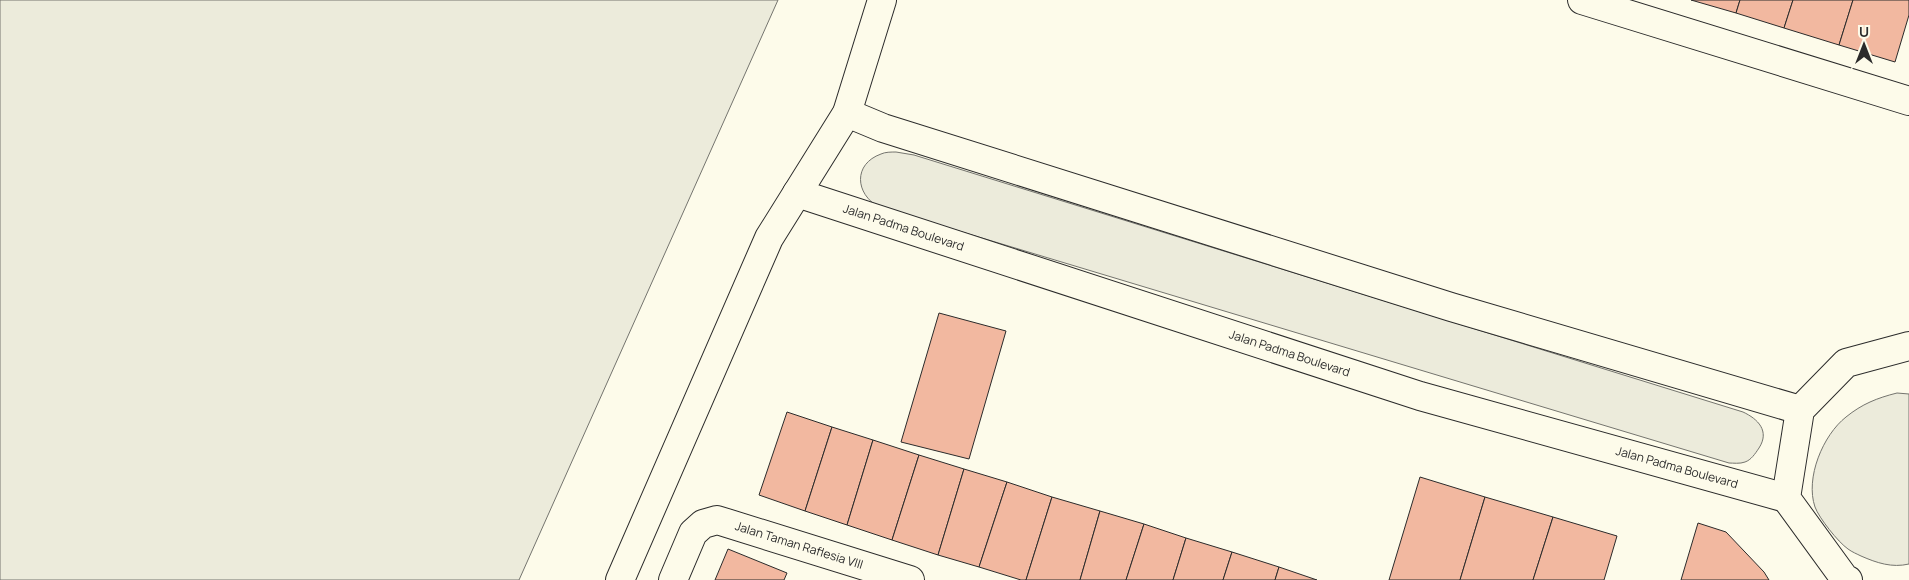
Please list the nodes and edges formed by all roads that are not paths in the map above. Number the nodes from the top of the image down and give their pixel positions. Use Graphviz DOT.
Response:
graph roads {
  1 [pos="882,0"];
  2 [pos="1582,0"];
  3 [pos="1909,101"];
  4 [pos="846,112"];
  5 [pos="797,193"];
  6 [pos="1909,346"];
  7 [pos="1800,410"];
  8 [pos="1786,498"];
  9 [pos="620,580"];
  10 [pos="673,580"];
  11 [pos="910,580"];
  12 [pos="1846,580"];
  1 -- 4 [label="street"];
  2 -- 3 [label="street"];
  4 -- 5 [label="street"];
  4 -- 7 [label="street"];
  5 -- 8 [label="street, Jalan Padma Boulevard"];
  5 -- 9 [label="street"];
  6 -- 7 [label="street"];
  7 -- 8 [label="street"];
  8 -- 12 [label="street"];
  10 -- 11 [label="street, Jalan Taman Raflesia VIII"];
}
